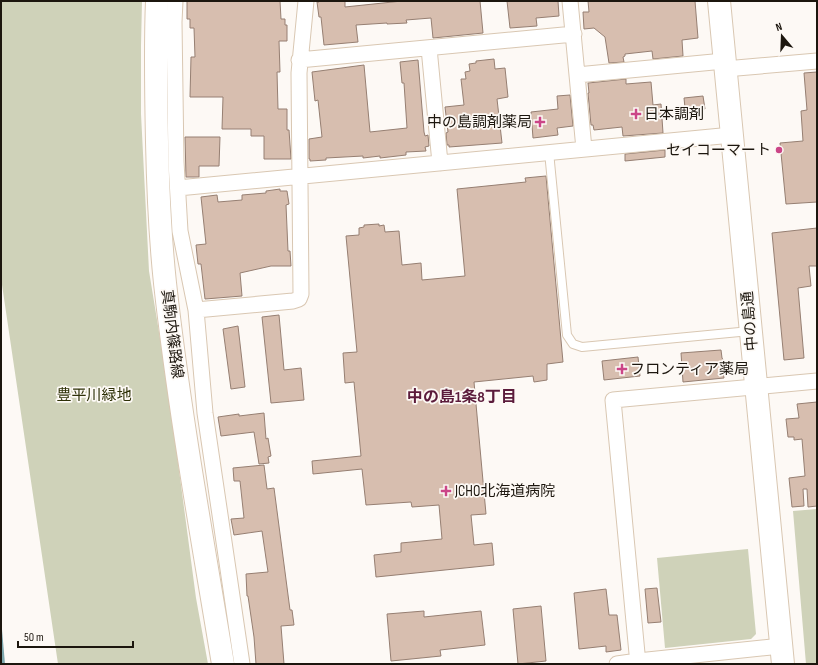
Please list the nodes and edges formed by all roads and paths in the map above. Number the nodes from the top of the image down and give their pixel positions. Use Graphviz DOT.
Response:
graph roads {
  1 [pos="157,1"];
  2 [pos="175,1"];
  3 [pos="306,1"];
  4 [pos="570,1"];
  5 [pos="719,1"];
  6 [pos="574,34"];
  7 [pos="429,48"];
  8 [pos="299,60"];
  9 [pos="817,61"];
  10 [pos="725,65"];
  11 [pos="577,75"];
  12 [pos="732,135"];
  13 [pos="584,149"];
  14 [pos="549,152"];
  15 [pos="440,163"];
  16 [pos="300,176"];
  17 [pos="178,188"];
  18 [pos="196,310"];
  19 [pos="750,330"];
  20 [pos="817,381"];
  21 [pos="756,387"];
  22 [pos="782,655"];
  23 [pos="638,662"];
  24 [pos="223,664"];
  25 [pos="242,664"];
  26 [pos="617,664"];
  1 -- 24 [label="main road, 真駒内篠路線"];
  2 -- 17 [label="street"];
  3 -- 8 [label="street"];
  4 -- 6 [label="street"];
  5 -- 10 [label="main road, 中の島通"];
  6 -- 7 [label="street"];
  6 -- 11 [label="street"];
  7 -- 8 [label="street"];
  7 -- 15 [label="street"];
  8 -- 16 [label="street"];
  9 -- 10 [label="street"];
  10 -- 11 [label="street"];
  10 -- 12 [label="main road, 中の島通"];
  11 -- 13 [label="street"];
  12 -- 13 [label="street"];
  12 -- 19 [label="main road, 中の島通"];
  13 -- 14 [label="street"];
  14 -- 15 [label="street"];
  14 -- 19 [label="lane"];
  15 -- 16 [label="street"];
  16 -- 17 [label="street"];
  16 -- 18 [label="street"];
  17 -- 18 [label="street"];
  18 -- 25 [label="street"];
  19 -- 21 [label="main road, 中の島通"];
  20 -- 21 [label="street"];
  21 -- 22 [label="main road, 中の島通"];
  21 -- 23 [label="street"];
  22 -- 23 [label="street"];
  23 -- 26 [label="street"];
}
